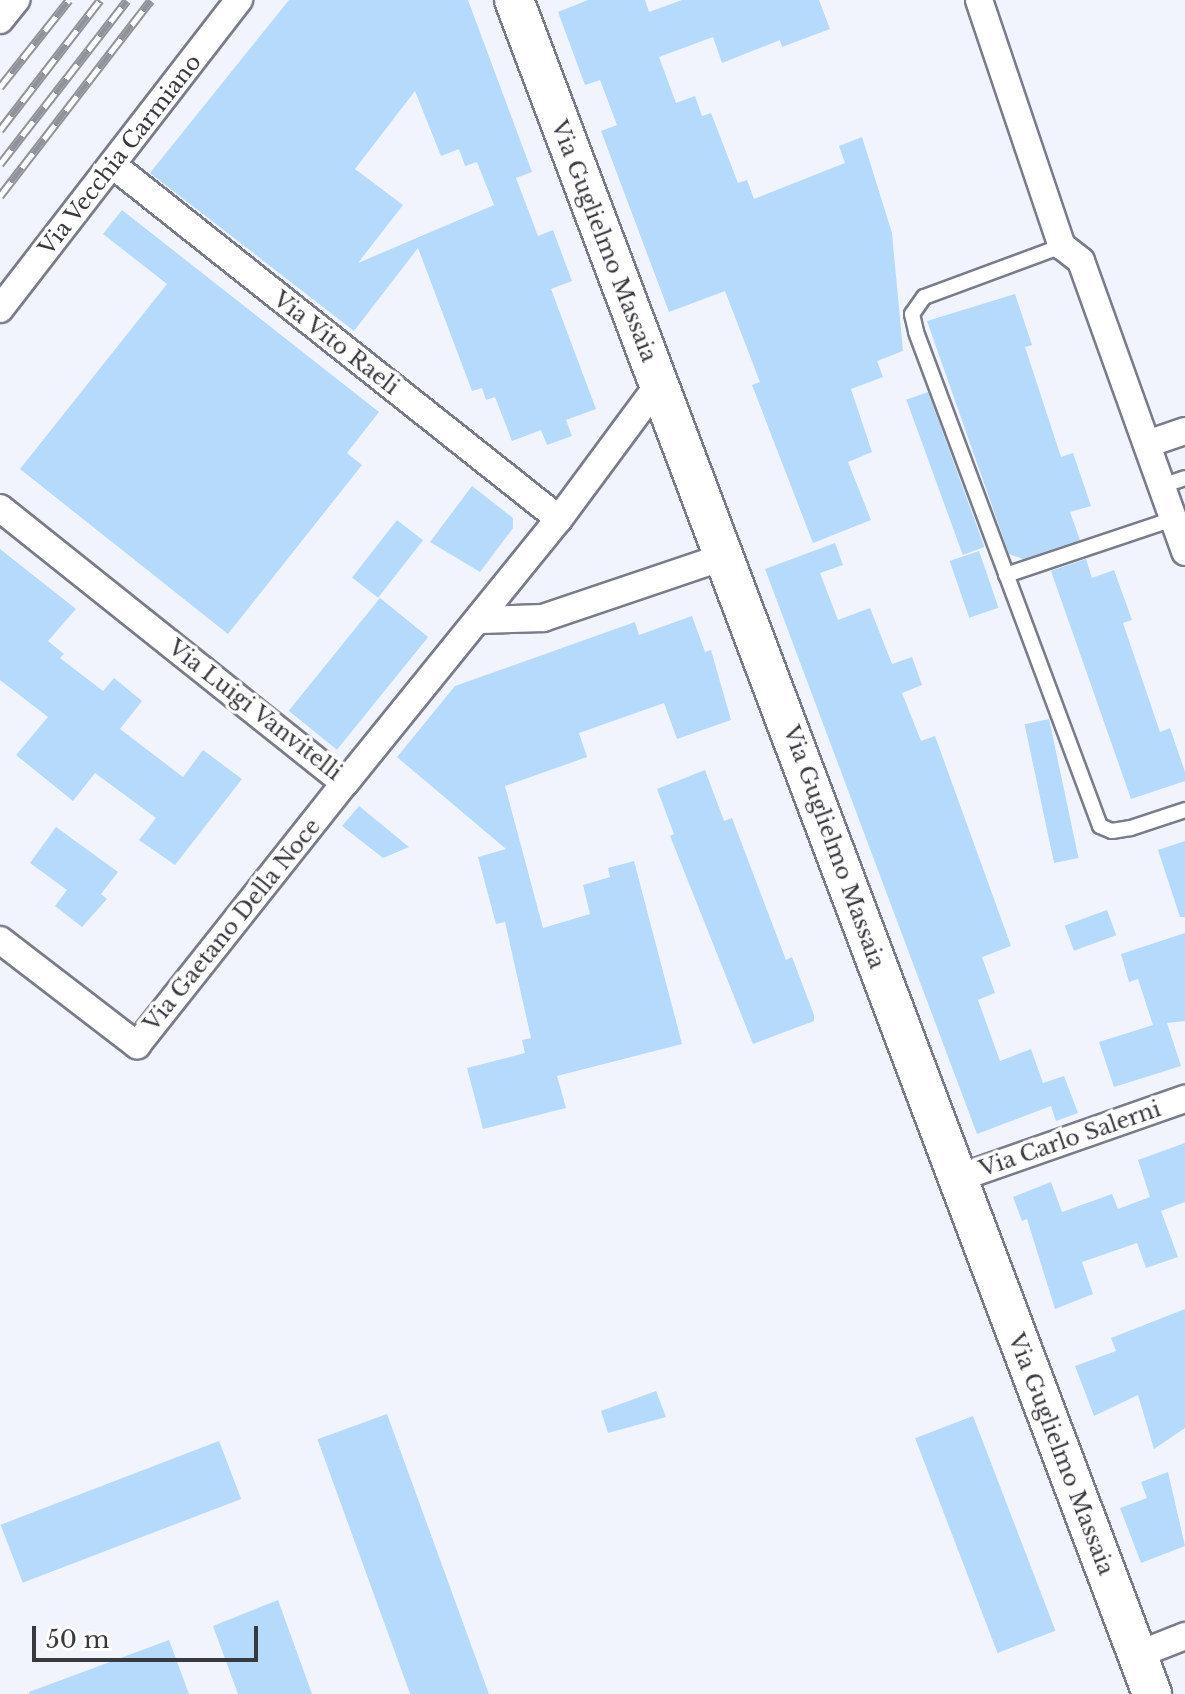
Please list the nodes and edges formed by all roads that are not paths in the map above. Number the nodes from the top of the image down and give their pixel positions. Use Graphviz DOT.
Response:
graph roads {
  1 [pos="16,0"];
  2 [pos="239,0"];
  3 [pos="514,0"];
  4 [pos="979,0"];
  5 [pos="0,20"];
  6 [pos="114,166"];
  7 [pos="1062,246"];
  8 [pos="0,309"];
  9 [pos="658,385"];
  10 [pos="1185,431"];
  11 [pos="1147,444"];
  12 [pos="1173,482"];
  13 [pos="0,508"];
  14 [pos="559,519"];
  15 [pos="1173,519"];
  16 [pos="1185,552"];
  17 [pos="726,556"];
  18 [pos="1006,575"];
  19 [pos="479,620"];
  20 [pos="345,783"];
  21 [pos="1185,810"];
  22 [pos="0,940"];
  23 [pos="1185,1099"];
  24 [pos="956,1179"];
  25 [pos="1185,1636"];
  26 [pos="1137,1655"];
  27 [pos="1152,1694"];
  1 -- 5 [label="street"];
  2 -- 6 [label="street, Via Vecchia Carmiano"];
  3 -- 9 [label="main road, Via Guglielmo Massaia"];
  4 -- 7 [label="street"];
  6 -- 8 [label="street, Via Vecchia Carmiano"];
  6 -- 14 [label="street, Via Vito Raeli"];
  7 -- 11 [label="street"];
  7 -- 18 [label="lane"];
  9 -- 14 [label="street, Via Luigi Vanvitelli"];
  9 -- 17 [label="main road, Via Guglielmo Massaia"];
  10 -- 11 [label="street"];
  11 -- 12 [label="street"];
  12 -- 15 [label="street"];
  13 -- 20 [label="street, Via Luigi Vanvitelli"];
  14 -- 19 [label="street, Via Luigi Vanvitelli"];
  15 -- 16 [label="street"];
  15 -- 18 [label="lane"];
  17 -- 19 [label="street"];
  17 -- 24 [label="main road, Via Guglielmo Massaia"];
  18 -- 21 [label="lane"];
  19 -- 20 [label="street, Via Luigi Vanvitelli"];
  20 -- 22 [label="street, Via Gaetano Della Noce"];
  23 -- 24 [label="street, Via Carlo Salerni"];
  24 -- 26 [label="main road, Via Guglielmo Massaia"];
  25 -- 26 [label="street"];
  26 -- 27 [label="main road, Via Guglielmo Massaia"];
}
